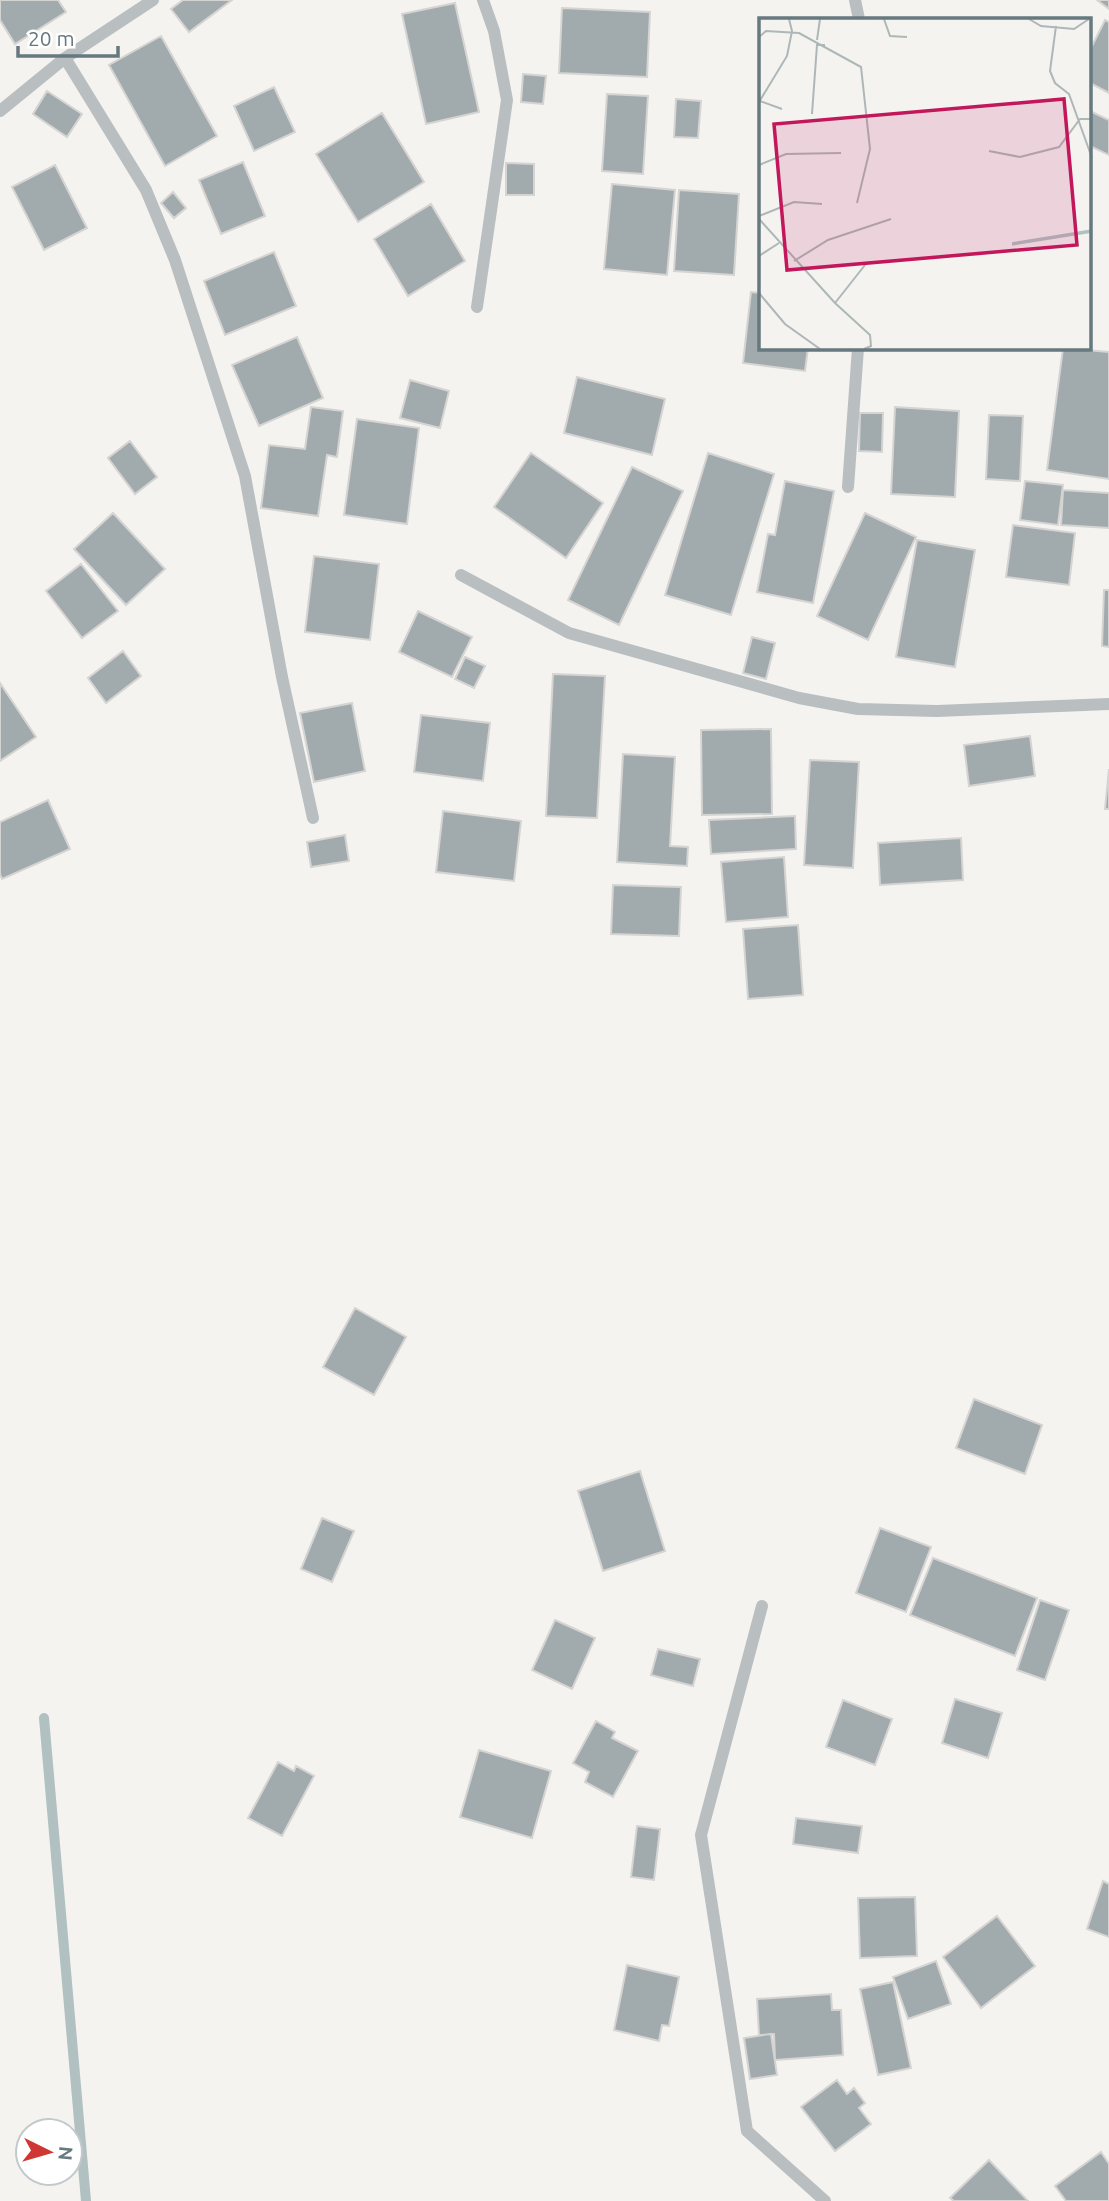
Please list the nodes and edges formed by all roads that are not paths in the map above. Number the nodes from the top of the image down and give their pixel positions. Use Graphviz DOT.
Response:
graph roads {
  1 [pos="153,0"];
  2 [pos="483,0"];
  3 [pos="855,0"];
  4 [pos="859,18"];
  5 [pos="65,58"];
  6 [pos="0,111"];
  7 [pos="477,307"];
  8 [pos="858,350"];
  9 [pos="848,487"];
  10 [pos="461,575"];
  11 [pos="1109,704"];
  12 [pos="313,818"];
  13 [pos="762,1606"];
  14 [pos="825,2201"];
  1 -- 5 [label="street"];
  2 -- 7 [label="street"];
  3 -- 4 [label="street"];
  5 -- 6 [label="street"];
  5 -- 12 [label="street"];
  8 -- 9 [label="street"];
  10 -- 11 [label="street"];
  13 -- 14 [label="street"];
}
